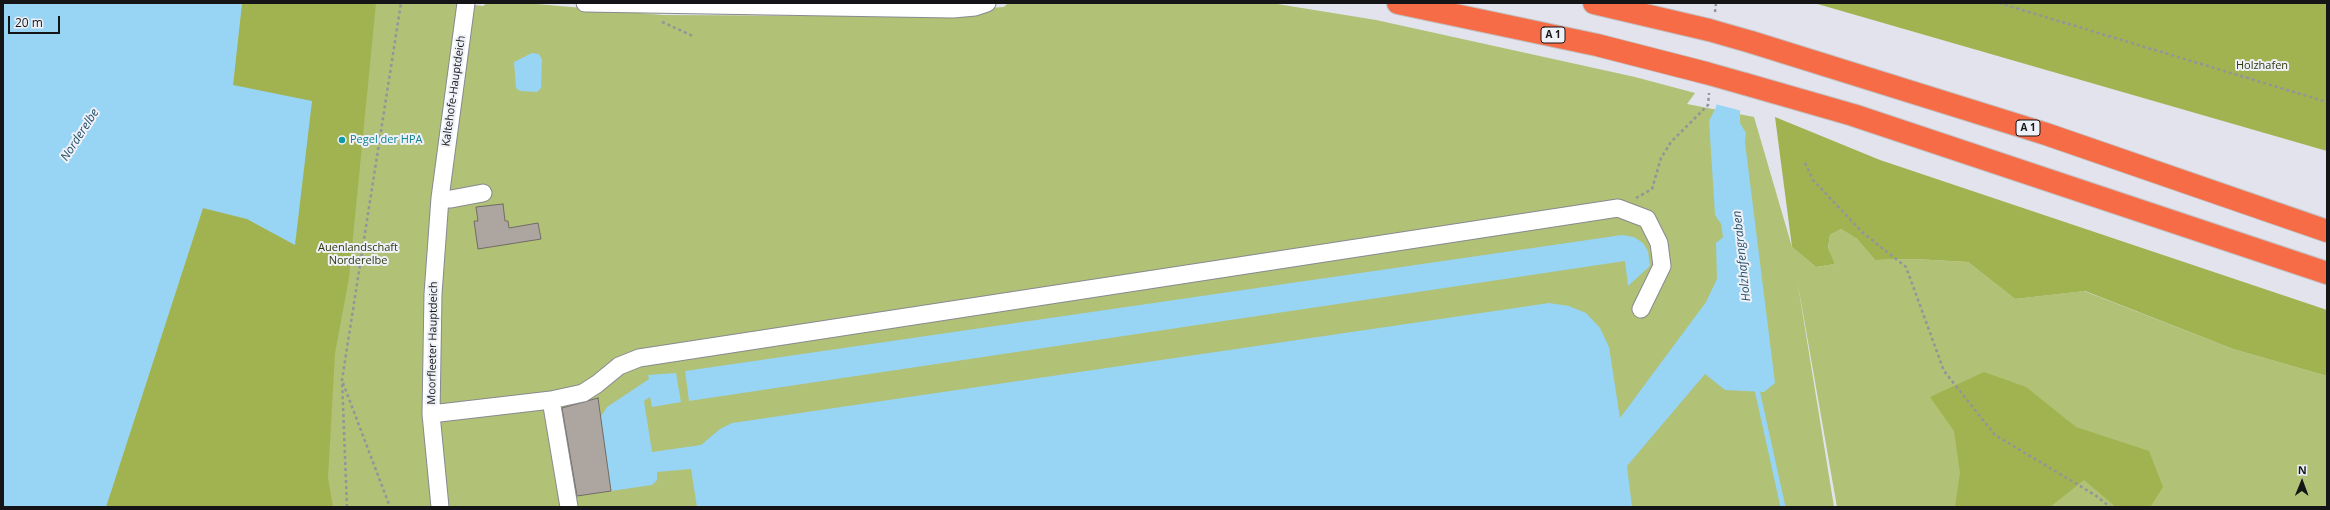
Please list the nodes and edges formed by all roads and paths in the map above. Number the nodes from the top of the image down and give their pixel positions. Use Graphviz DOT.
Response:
graph roads {
  1 [pos="401,3"];
  2 [pos="466,3"];
  3 [pos="987,3"];
  4 [pos="1398,3"];
  5 [pos="1594,3"];
  6 [pos="1999,3"];
  7 [pos="590,4"];
  8 [pos="650,6"];
  9 [pos="693,36"];
  10 [pos="1708,102"];
  11 [pos="2327,102"];
  12 [pos="1805,163"];
  13 [pos="442,178"];
  14 [pos="483,193"];
  15 [pos="440,198"];
  16 [pos="1618,208"];
  17 [pos="2303,223"];
  18 [pos="2327,225"];
  19 [pos="2327,231"];
  20 [pos="2327,273"];
  21 [pos="1641,309"];
  22 [pos="342,380"];
  23 [pos="551,400"];
  24 [pos="431,414"];
  25 [pos="347,507"];
  26 [pos="390,507"];
  27 [pos="440,507"];
  28 [pos="569,507"];
  29 [pos="2110,507"];
  1 -- 22 [label="path"];
  2 -- 13 [label="lane, Kaltehofe-Hauptdeich"];
  3 -- 8 [label="lane"];
  4 -- 20 [label="highway, A 1, bridge"];
  5 -- 17 [label="highway, A 1, bridge"];
  6 -- 11 [label="path"];
  7 -- 8 [label="lane"];
  8 -- 9 [label="path"];
  10 -- 16 [label="path"];
  12 -- 29 [label="path"];
  13 -- 15 [label="lane, Moorfleeter Hauptdeich"];
  14 -- 15 [label="lane"];
  15 -- 24 [label="lane, Moorfleeter Hauptdeich"];
  16 -- 21 [label="lane"];
  16 -- 23 [label="lane"];
  17 -- 18 [label="highway"];
  17 -- 19 [label="highway, A 1"];
  22 -- 25 [label="path"];
  22 -- 26 [label="path"];
  23 -- 24 [label="lane"];
  23 -- 28 [label="lane"];
  24 -- 27 [label="lane, Moorfleeter Hauptdeich"];
}
